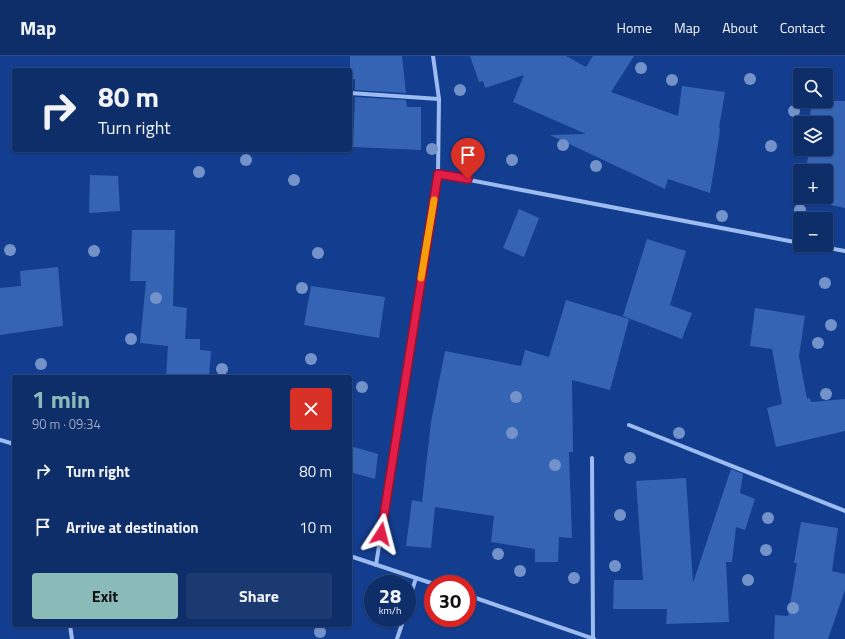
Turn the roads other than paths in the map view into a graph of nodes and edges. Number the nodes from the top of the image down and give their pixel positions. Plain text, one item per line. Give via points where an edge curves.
1 (433, 56) edge
2 (352, 94) edge
3 (439, 99) junction
4 (438, 174) junction
5 (793, 242) edge
6 (833, 249) edge
7 (845, 251) edge
8 (629, 425) dead end
9 (0, 440) edge
10 (12, 443) edge
11 (592, 458) dead end
12 (845, 511) edge
13 (352, 557) edge
14 (376, 565) junction
15 (407, 575) edge
16 (416, 578) edge
17 (424, 581) edge
18 (476, 598) edge
19 (70, 627) edge
20 (401, 627) edge
21 (72, 639) edge
22 (397, 639) edge
23 (594, 639) edge

1 - 3 street
2 - 3 street
3 - 4 street
4 - 5 street
4 - 14 street
6 - 7 street
8 - 12 street
9 - 10 street
11 - 23 street
13 - 14 street
14 - 15 street
16 - 17 street
18 - 23 street
19 - 21 street
20 - 22 street

